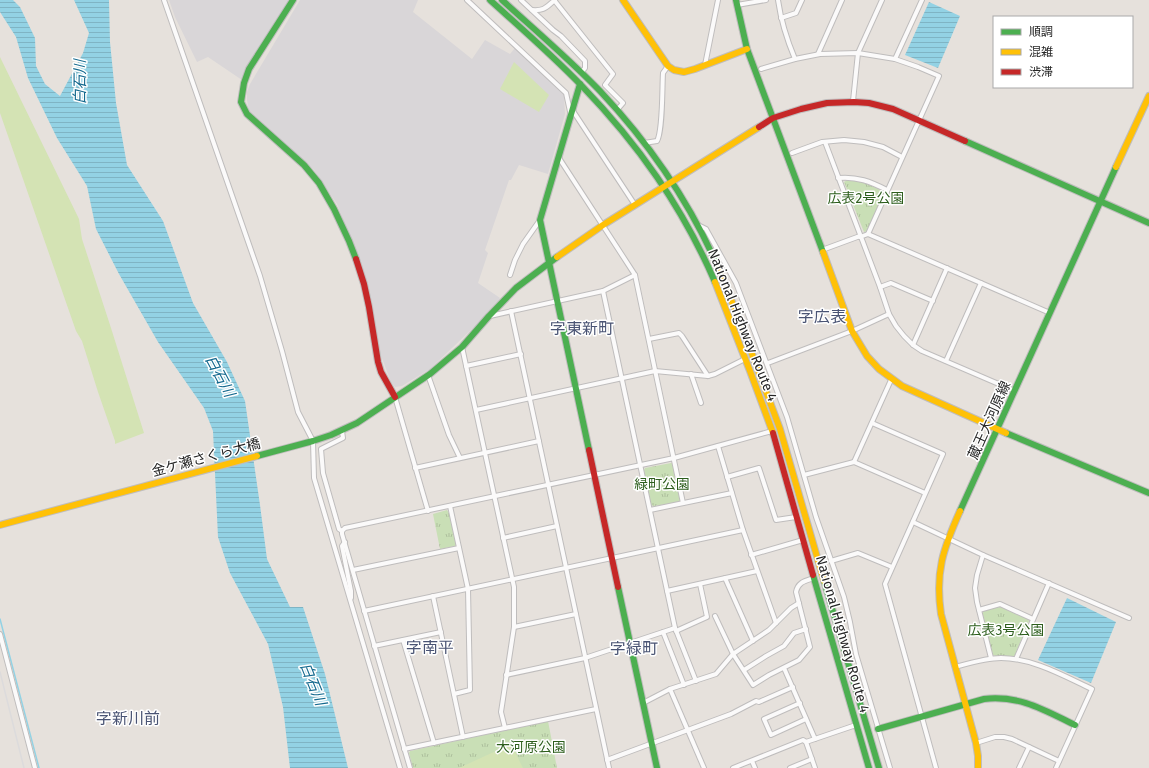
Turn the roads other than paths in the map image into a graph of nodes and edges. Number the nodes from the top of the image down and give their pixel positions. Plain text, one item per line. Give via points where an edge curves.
1 (164, 0) edge
2 (293, 0) edge
3 (467, 0) edge
4 (490, 0) edge
5 (502, 0) edge
6 (521, 0) edge
7 (555, 0) edge
8 (623, 0) edge
9 (718, 0) edge
10 (766, 0) edge
11 (778, 0) edge
12 (802, 0) edge
13 (842, 0) edge
14 (882, 0) edge
15 (922, 0) edge
16 (736, 2) edge
17 (532, 10) junction
18 (781, 18) junction
19 (747, 48) junction
20 (858, 53) junction
21 (818, 54) junction
22 (795, 59) junction
23 (895, 59) junction
24 (705, 65) junction
25 (668, 66) junction
26 (761, 69) dead end
27 (581, 73) junction
28 (580, 84) junction
29 (1149, 96) edge
30 (853, 101) junction
31 (617, 110) junction
32 (572, 114) junction
33 (773, 118) junction
34 (919, 120) junction
35 (825, 142) junction
36 (644, 143) junction
37 (792, 153) dead end
38 (902, 157) junction
39 (559, 158) junction
40 (838, 178) junction
41 (671, 182) junction
42 (664, 187) junction
43 (887, 190) junction
44 (1100, 201) junction
45 (635, 205) junction
46 (540, 220) junction
47 (1149, 223) edge
48 (696, 224) junction
49 (603, 226) junction
50 (868, 234) junction
51 (860, 236) junction
52 (822, 250) junction
53 (548, 263) junction
54 (947, 268) junction
55 (510, 275) dead end
56 (635, 275) junction
57 (981, 283) junction
58 (880, 287) junction
59 (602, 291) junction
60 (557, 301) junction
61 (933, 301) junction
62 (511, 311) junction
63 (1050, 313) junction
64 (889, 314) junction
65 (490, 316) junction
66 (852, 331) junction
67 (648, 339) junction
68 (913, 345) junction
69 (462, 347) junction
70 (521, 354) junction
71 (746, 359) junction
72 (946, 361) junction
73 (768, 363) junction
74 (466, 366) junction
75 (655, 371) junction
76 (691, 374) junction
77 (428, 375) junction
78 (708, 376) junction
79 (621, 378) junction
80 (891, 380) junction
81 (575, 388) junction
82 (1014, 391) junction
83 (395, 397) junction
84 (530, 398) junction
85 (701, 403) dead end
86 (476, 410) junction
87 (872, 423) junction
88 (998, 430) junction
89 (342, 431) junction
90 (772, 431) junction
91 (313, 441) junction
92 (539, 441) junction
93 (718, 446) junction
94 (485, 453) junction
95 (460, 458) junction
96 (674, 458) junction
97 (854, 462) junction
98 (640, 466) junction
99 (415, 468) junction
100 (594, 475) junction
101 (804, 475) junction
102 (727, 477) junction
103 (548, 485) junction
104 (732, 493) junction
105 (925, 493) junction
106 (1149, 493) edge
107 (494, 496) junction
108 (683, 503) junction
109 (450, 506) junction
110 (650, 510) junction
111 (428, 511) junction
112 (797, 516) junction
113 (913, 522) junction
114 (0, 525) edge
115 (557, 526) junction
116 (342, 530) junction
117 (743, 530) junction
118 (503, 538) junction
119 (948, 538) junction
120 (804, 540) junction
121 (345, 542) junction
122 (459, 548) junction
123 (658, 548) junction
124 (983, 554) junction
125 (751, 555) junction
126 (612, 558) junction
127 (831, 560) junction
128 (892, 567) junction
129 (566, 568) junction
130 (353, 570) junction
131 (757, 571) junction
132 (725, 578) junction
133 (815, 578) junction
134 (512, 580) junction
135 (1049, 583) junction
136 (700, 584) junction
137 (468, 589) junction
138 (667, 591) junction
139 (433, 596) junction
140 (351, 603) junction
141 (799, 603) junction
142 (979, 610) junction
143 (364, 611) junction
144 (576, 614) junction
145 (715, 616) dead end
146 (1129, 618) dead end
147 (1033, 619) junction
148 (776, 623) junction
149 (514, 627) junction
150 (675, 629) junction
151 (806, 629) junction
152 (441, 632) junction
153 (663, 632) junction
154 (0, 634) edge
155 (403, 640) junction
156 (753, 641) junction
157 (630, 643) junction
158 (374, 646) junction
159 (733, 654) junction
160 (585, 658) junction
161 (991, 658) junction
162 (1016, 659) junction
163 (955, 667) junction
164 (784, 668) junction
165 (744, 670) junction
166 (506, 675) junction
167 (696, 681) junction
168 (684, 685) junction
169 (793, 687) junction
170 (670, 689) junction
171 (454, 694) junction
172 (643, 703) junction
173 (800, 703) junction
174 (965, 705) junction
175 (596, 709) junction
176 (922, 717) junction
177 (806, 719) junction
178 (856, 725) junction
179 (1075, 725) junction
180 (504, 728) junction
181 (878, 729) junction
182 (688, 730) junction
183 (463, 737) junction
184 (815, 739) junction
185 (806, 742) junction
186 (434, 743) junction
187 (652, 743) junction
188 (976, 743) junction
189 (1029, 747) junction
190 (404, 749) junction
191 (812, 759) junction
192 (607, 760) junction
193 (752, 761) junction
194 (1059, 761) junction
195 (35, 768) edge
196 (400, 768) edge
197 (410, 768) edge
198 (609, 768) edge
199 (657, 768) edge
200 (704, 768) edge
201 (733, 768) edge
202 (755, 768) edge
203 (790, 768) edge
204 (815, 768) edge
205 (869, 768) edge
206 (879, 768) edge
207 (890, 768) edge
208 (936, 768) edge
209 (978, 768) edge
210 (1019, 768) edge
211 (1056, 768) edge

1 - 91 street via 260,276 298,412
2 - 83 main road via 249,68 241,102 246,114 304,165 319,183 334,209 358,264 369,307 378,362
3 - 32 street via 566,93
4 - 28 main road, National Highway Route 4
5 - 27 main road, National Highway Route 4
6 - 17 street
7 - 17 street via 540,11
7 - 31 street via 612,74 605,85 623,103
8 - 25 main road
9 - 24 street
10 - 16 street
11 - 18 street
12 - 18 street via 796,14
13 - 21 street
14 - 20 street
15 - 23 street
16 - 19 main road
17 - 27 street via 585,61 585,68
18 - 22 street
19 - 24 main road
19 - 33 main road
20 - 21 street
20 - 23 street
20 - 30 street
21 - 22 street
22 - 26 street
23 - 34 street via 939,76
24 - 25 main road via 684,72
25 - 36 street via 663,73 659,137 656,141
27 - 31 main road, National Highway Route 4
28 - 32 main road
28 - 42 main road, National Highway Route 4 via 618,125
29 - 44 main road, 蔵王大河原線
30 - 33 main road, 金ケ瀬さくら大橋 via 828,102 804,107
30 - 34 main road, 金ケ瀬さくら大橋 via 886,106
31 - 36 main road, National Highway Route 4
32 - 39 main road
32 - 45 street
33 - 41 main road, 金ケ瀬さくら大橋
33 - 52 main road
34 - 38 street
34 - 44 main road, 金ケ瀬さくら大橋
35 - 37 street
35 - 38 street via 864,142
35 - 40 street
36 - 41 main road, National Highway Route 4
38 - 43 street
39 - 46 main road
39 - 49 street
40 - 43 street via 859,178
40 - 51 street
41 - 42 main road, 金ケ瀬さくら大橋
41 - 48 main road, National Highway Route 4
42 - 45 main road, 金ケ瀬さくら大橋
42 - 71 main road, National Highway Route 4 via 692,232 705,259
43 - 50 street
44 - 47 main road, 金ケ瀬さくら大橋
44 - 63 main road, 蔵王大河原線
45 - 49 main road, 金ケ瀬さくら大橋
46 - 53 main road
46 - 55 street via 523,244
48 - 73 street via 706,229 736,283
48 - 206 main road, National Highway Route 4 via 732,300 780,429
49 - 53 main road, 金ケ瀬さくら大橋
49 - 56 street
50 - 51 street
50 - 54 street
51 - 52 street
51 - 58 street
52 - 66 main road
53 - 60 main road
53 - 65 main road, 金ケ瀬さくら大橋 via 516,288
54 - 57 street
54 - 61 street
56 - 59 street
56 - 67 street
57 - 63 street
57 - 72 street
58 - 61 street via 891,283
58 - 64 street
59 - 60 street
59 - 79 street
60 - 62 street
60 - 81 main road
61 - 68 street
62 - 65 street
62 - 70 street
63 - 82 main road, 蔵王大河原線
64 - 66 street
64 - 68 street
65 - 69 main road, 金ケ瀬さくら大橋
66 - 73 street
66 - 80 main road via 866,356
67 - 75 street
67 - 78 street via 679,333
68 - 72 street
69 - 74 street
69 - 77 main road, 金ケ瀬さくら大橋
70 - 74 street
70 - 84 street
71 - 78 street
71 - 90 main road, National Highway Route 4
72 - 82 street
73 - 101 street
74 - 86 street
75 - 76 street
75 - 79 street
75 - 96 street
76 - 78 street
76 - 85 street
77 - 83 main road, 金ケ瀬さくら大橋
77 - 95 street via 449,436
79 - 81 street
79 - 98 street
80 - 87 street
80 - 88 main road
81 - 84 street
81 - 100 main road
82 - 88 main road, 蔵王大河原線
83 - 89 main road, 金ケ瀬さくら大橋
83 - 99 street
84 - 86 street
84 - 92 street
86 - 94 street
87 - 97 street
87 - 105 street via 943,454
88 - 106 main road
88 - 119 main road, 蔵王大河原線
89 - 91 main road, 金ケ瀬さくら大橋
89 - 116 street via 343,438 321,449 323,474 339,529
90 - 93 street
90 - 112 main road, National Highway Route 4
91 - 114 main road, 金ケ瀬さくら大橋
91 - 140 street via 314,478
92 - 94 street
92 - 103 street
93 - 96 street
93 - 102 street
94 - 95 street
94 - 107 street
95 - 99 street
96 - 98 street
96 - 108 street
97 - 101 street
97 - 105 street
98 - 100 street
98 - 110 street
99 - 111 street
100 - 103 street
100 - 126 main road
101 - 127 street
102 - 104 street
102 - 112 street via 759,468 776,520
103 - 107 street
103 - 115 street
104 - 108 street
104 - 117 street
105 - 113 street
107 - 109 street
107 - 118 street
108 - 110 street
109 - 111 street
109 - 122 street
110 - 123 street
111 - 116 street
112 - 120 main road, National Highway Route 4
113 - 119 street
113 - 128 street
115 - 118 street
115 - 129 street
116 - 121 street
117 - 123 street
117 - 125 street
118 - 134 street
119 - 124 street
119 - 163 main road, 蔵王大河原線 via 939,571 938,598
120 - 125 street
120 - 133 main road, National Highway Route 4
121 - 130 street
121 - 140 street via 342,546
122 - 130 street
122 - 137 street
123 - 126 street
123 - 138 street
124 - 135 street
124 - 142 street via 975,588
125 - 131 street
126 - 129 street
126 - 157 main road
127 - 128 street via 858,553
127 - 181 street via 844,597 856,654
128 - 176 street via 885,584
129 - 134 street
129 - 144 street
130 - 143 street
131 - 132 street
131 - 148 street
132 - 136 street
132 - 156 street
133 - 141 street via 801,582 797,587
133 - 178 main road, National Highway Route 4
134 - 137 street
134 - 149 street
135 - 146 street
135 - 147 street
136 - 138 street
136 - 150 street via 707,617
137 - 139 street
137 - 171 street via 470,690
138 - 150 street
139 - 143 street
139 - 152 street
140 - 196 street
141 - 148 street
141 - 151 street
142 - 147 street via 1000,604
142 - 161 street
143 - 158 street
144 - 149 street
144 - 160 street
145 - 159 street
147 - 162 street
148 - 156 street
149 - 166 street
150 - 153 street
150 - 167 street
151 - 164 street via 810,647 799,660
151 - 165 street via 794,633 784,646
152 - 155 street
152 - 171 street
153 - 157 street
153 - 168 street
154 - 195 street
155 - 158 street
155 - 186 street
156 - 159 street
157 - 160 street
157 - 172 main road
158 - 190 street
159 - 165 street
159 - 167 street via 716,674
160 - 166 street
160 - 175 street
161 - 162 street
161 - 163 street
162 - 179 street via 1041,666 1092,689
163 - 174 main road, 蔵王大河原線
164 - 165 street via 753,685
164 - 169 street
166 - 180 street via 501,712
167 - 168 street
168 - 170 street
169 - 173 street
169 - 182 street
170 - 172 street
170 - 182 street
171 - 183 street
172 - 187 main road
173 - 177 street
173 - 177 street via 764,719 771,735
174 - 176 main road
174 - 179 main road via 984,699 1006,698 1027,703
174 - 188 main road, 蔵王大河原線
175 - 180 street
175 - 192 street
176 - 181 main road
176 - 208 street
177 - 184 street
178 - 184 street
178 - 205 main road, National Highway Route 4
179 - 194 street
180 - 183 street
181 - 207 street
182 - 187 street
182 - 200 street
183 - 186 street
184 - 185 street
185 - 191 street
185 - 193 street via 803,740
186 - 190 street
187 - 192 street
187 - 199 main road
188 - 189 street via 1004,737
188 - 209 main road, 蔵王大河原線
189 - 194 street
189 - 210 street
190 - 197 street
191 - 203 street
191 - 204 street
192 - 198 street
193 - 201 street
193 - 202 street
194 - 211 street

